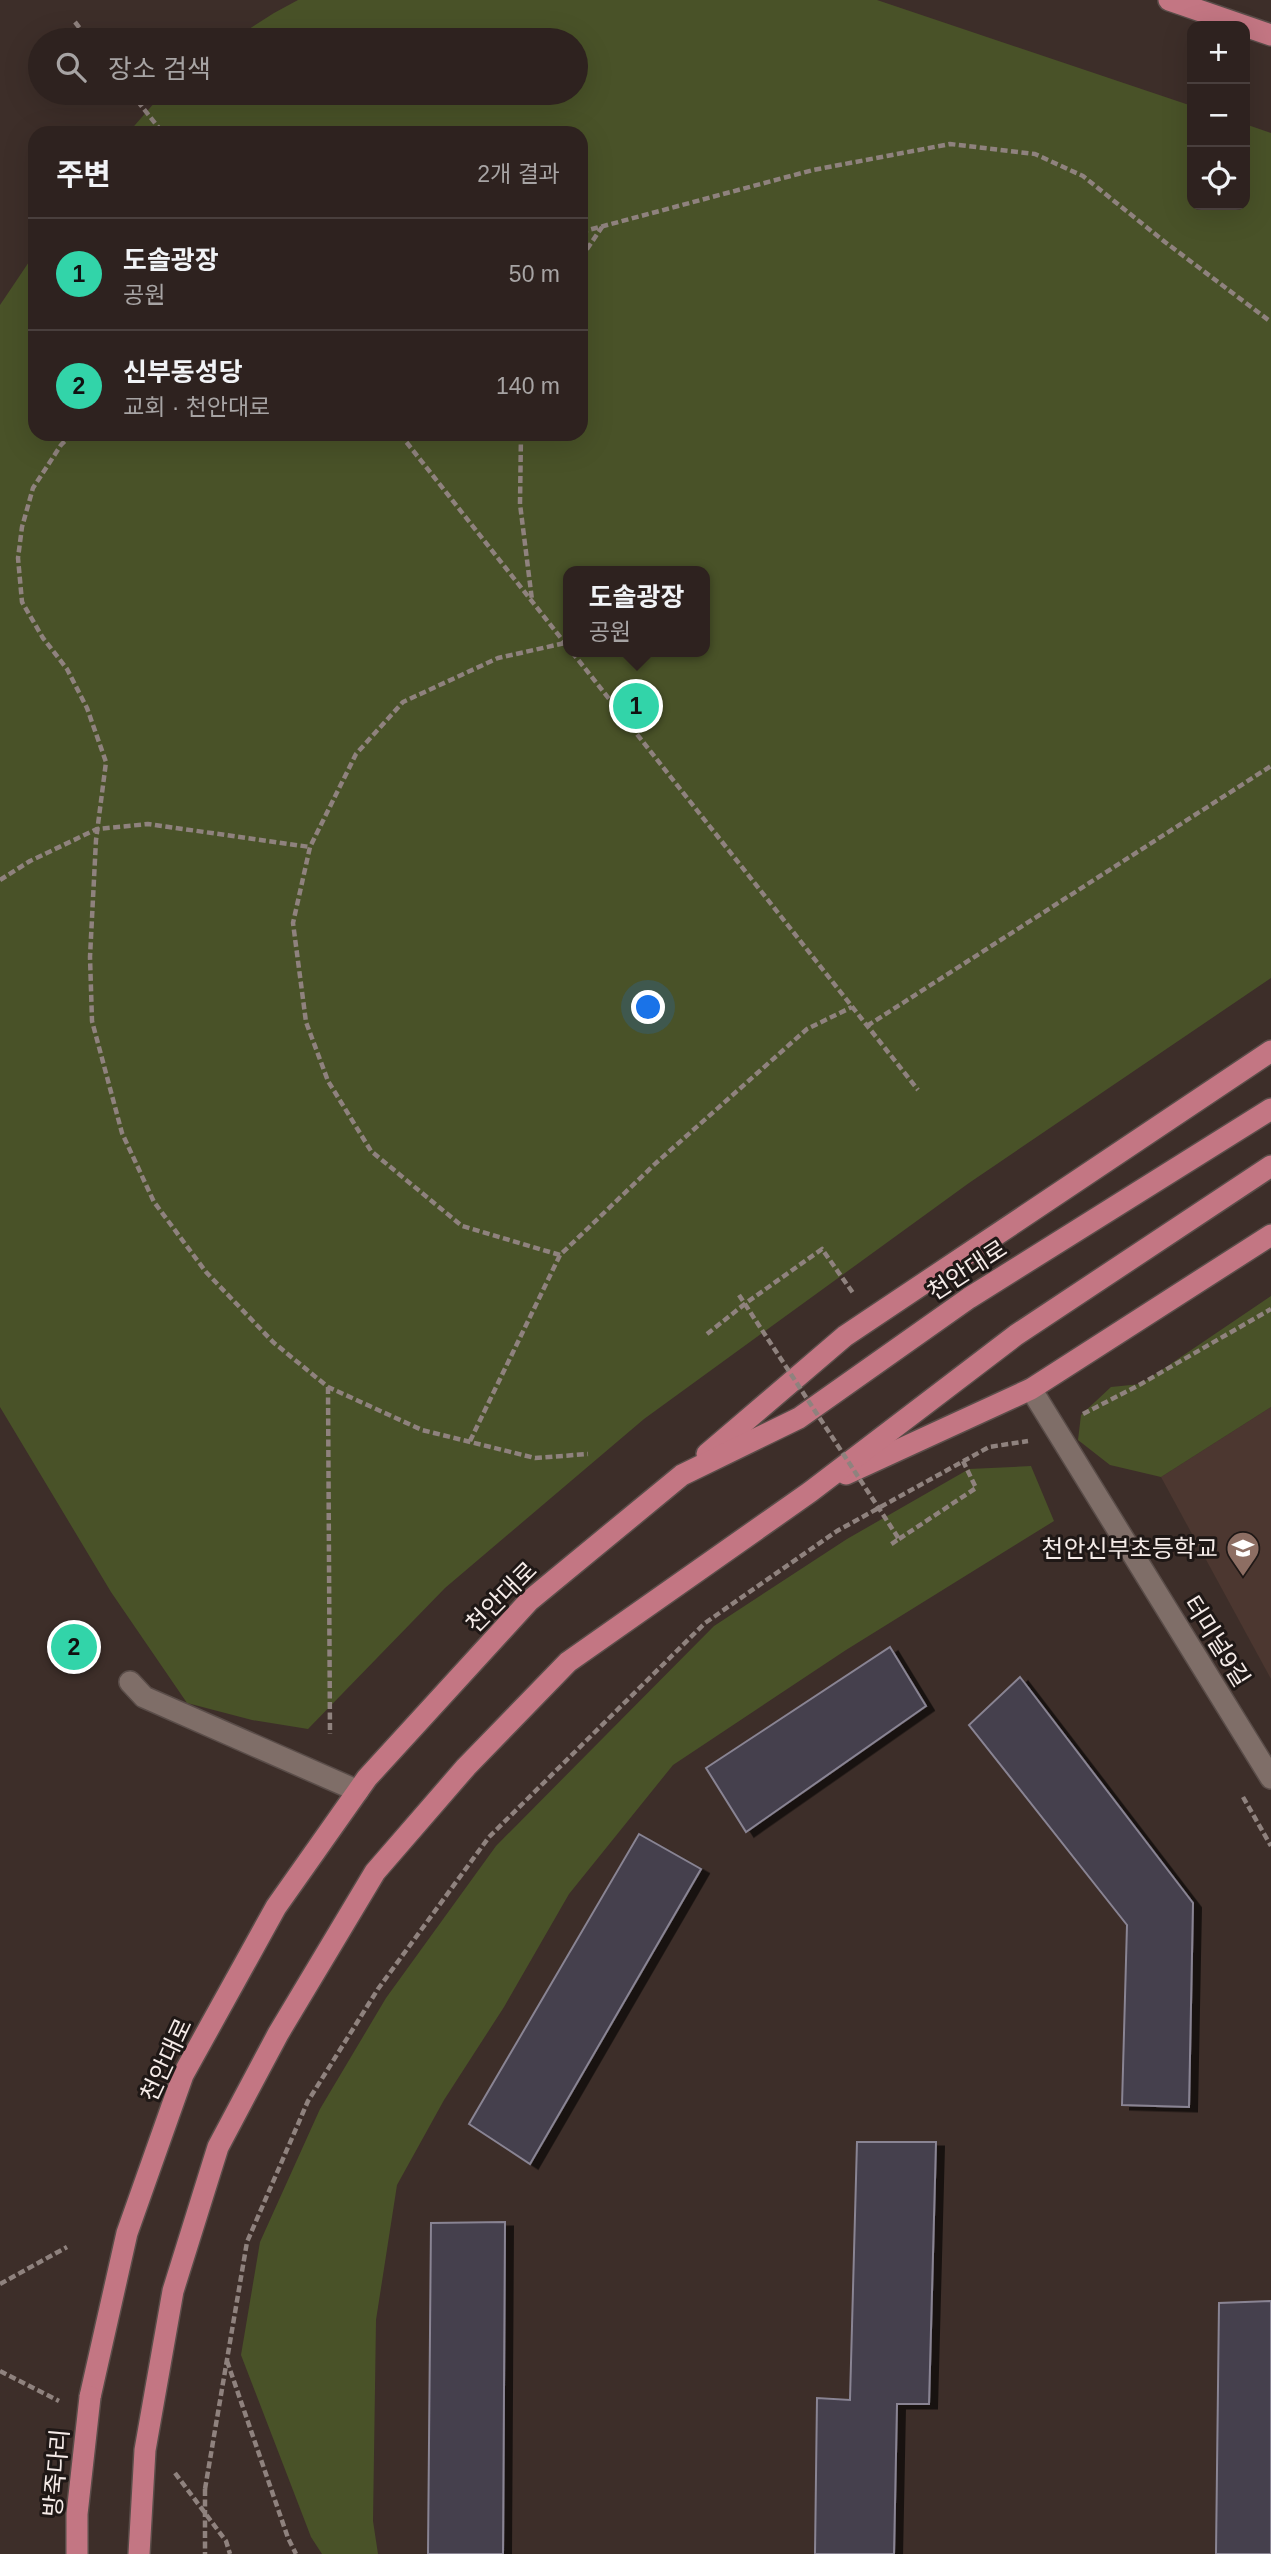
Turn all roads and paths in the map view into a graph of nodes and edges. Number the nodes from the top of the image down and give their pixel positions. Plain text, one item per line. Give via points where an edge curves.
1 (1169, 0) edge
2 (75, 22) dead end
3 (80, 28) edge
4 (1271, 35) edge
5 (141, 105) edge
6 (157, 126) edge
7 (602, 226) junction
8 (588, 230) edge
9 (588, 247) edge
10 (1271, 322) edge
11 (65, 441) edge
12 (406, 441) edge
13 (522, 441) edge
14 (532, 601) junction
15 (563, 641) edge
16 (563, 646) edge
17 (576, 657) edge
18 (1271, 766) edge
19 (97, 829) junction
20 (310, 847) junction
21 (0, 880) edge
22 (852, 1007) junction
23 (867, 1026) junction
24 (1271, 1051) edge
25 (918, 1090) dead end
26 (1271, 1109) edge
27 (1271, 1166) edge
28 (1271, 1235) edge
29 (560, 1255) junction
30 (853, 1293) dead end
31 (739, 1295) dead end
32 (746, 1303) junction
33 (1271, 1309) edge
34 (708, 1334) dead end
35 (328, 1387) junction
36 (1031, 1389) junction
37 (1055, 1429) junction
38 (470, 1441) junction
39 (588, 1454) dead end
40 (963, 1461) junction
41 (682, 1475) junction
42 (810, 1492) junction
43 (899, 1539) junction
44 (890, 1545) dead end
45 (130, 1682) dead end
46 (330, 1734) dead end
47 (1271, 1778) edge
48 (358, 1791) junction
49 (67, 2247) dead end
50 (0, 2284) edge
51 (226, 2359) junction
52 (90, 2397) joint
53 (78, 2554) edge
54 (139, 2554) edge
55 (205, 2554) edge
56 (296, 2554) edge

1 - 4 main road
2 - 3 path
5 - 6 path
7 - 8 path
7 - 9 path
7 - 10 path via 813,170 950,144 1035,154 1083,176
11 - 19 path via 33,488 18,558 22,602 87,708 106,762
12 - 14 path
13 - 14 path via 520,504
14 - 15 path
16 - 20 path via 498,659 403,702 356,754
17 - 22 path
18 - 23 path
19 - 20 path via 148,824
19 - 21 path
19 - 35 path via 90,957 92,1021 122,1133 154,1202 206,1272 273,1342
20 - 29 path via 293,923 306,1022 328,1081 371,1151 462,1226
22 - 23 path
22 - 29 path via 807,1029
23 - 25 path
24 - 41 main road via 845,1336
26 - 41 main road, 천안대로 via 969,1298 799,1418
27 - 42 main road via 1016,1335
28 - 36 main road
29 - 38 path
30 - 32 path via 822,1249
31 - 32 path, bridge
32 - 34 path
32 - 43 path, bridge
33 - 37 path
35 - 38 path via 422,1430
35 - 46 path
36 - 37 street, 터미널9길
36 - 42 main road
37 - 40 path via 1033,1441 989,1447
37 - 47 street, 터미널9길
38 - 39 path via 535,1458
40 - 43 path via 976,1488
40 - 51 path via 837,1531 705,1623 489,1837 378,1989 308,2101 247,2242
41 - 48 main road, 천안대로 via 529,1601
42 - 54 main road via 568,1662 466,1767 375,1872 278,2034 218,2147 173,2291 145,2450
43 - 44 path, bridge
45 - 48 street via 144,1697
48 - 52 main road, 천안대로 via 276,1907 183,2075 127,2233
49 - 50 path
51 - 55 path, bridge via 205,2489
51 - 56 path
52 - 53 main road, 방죽다리, bridge

